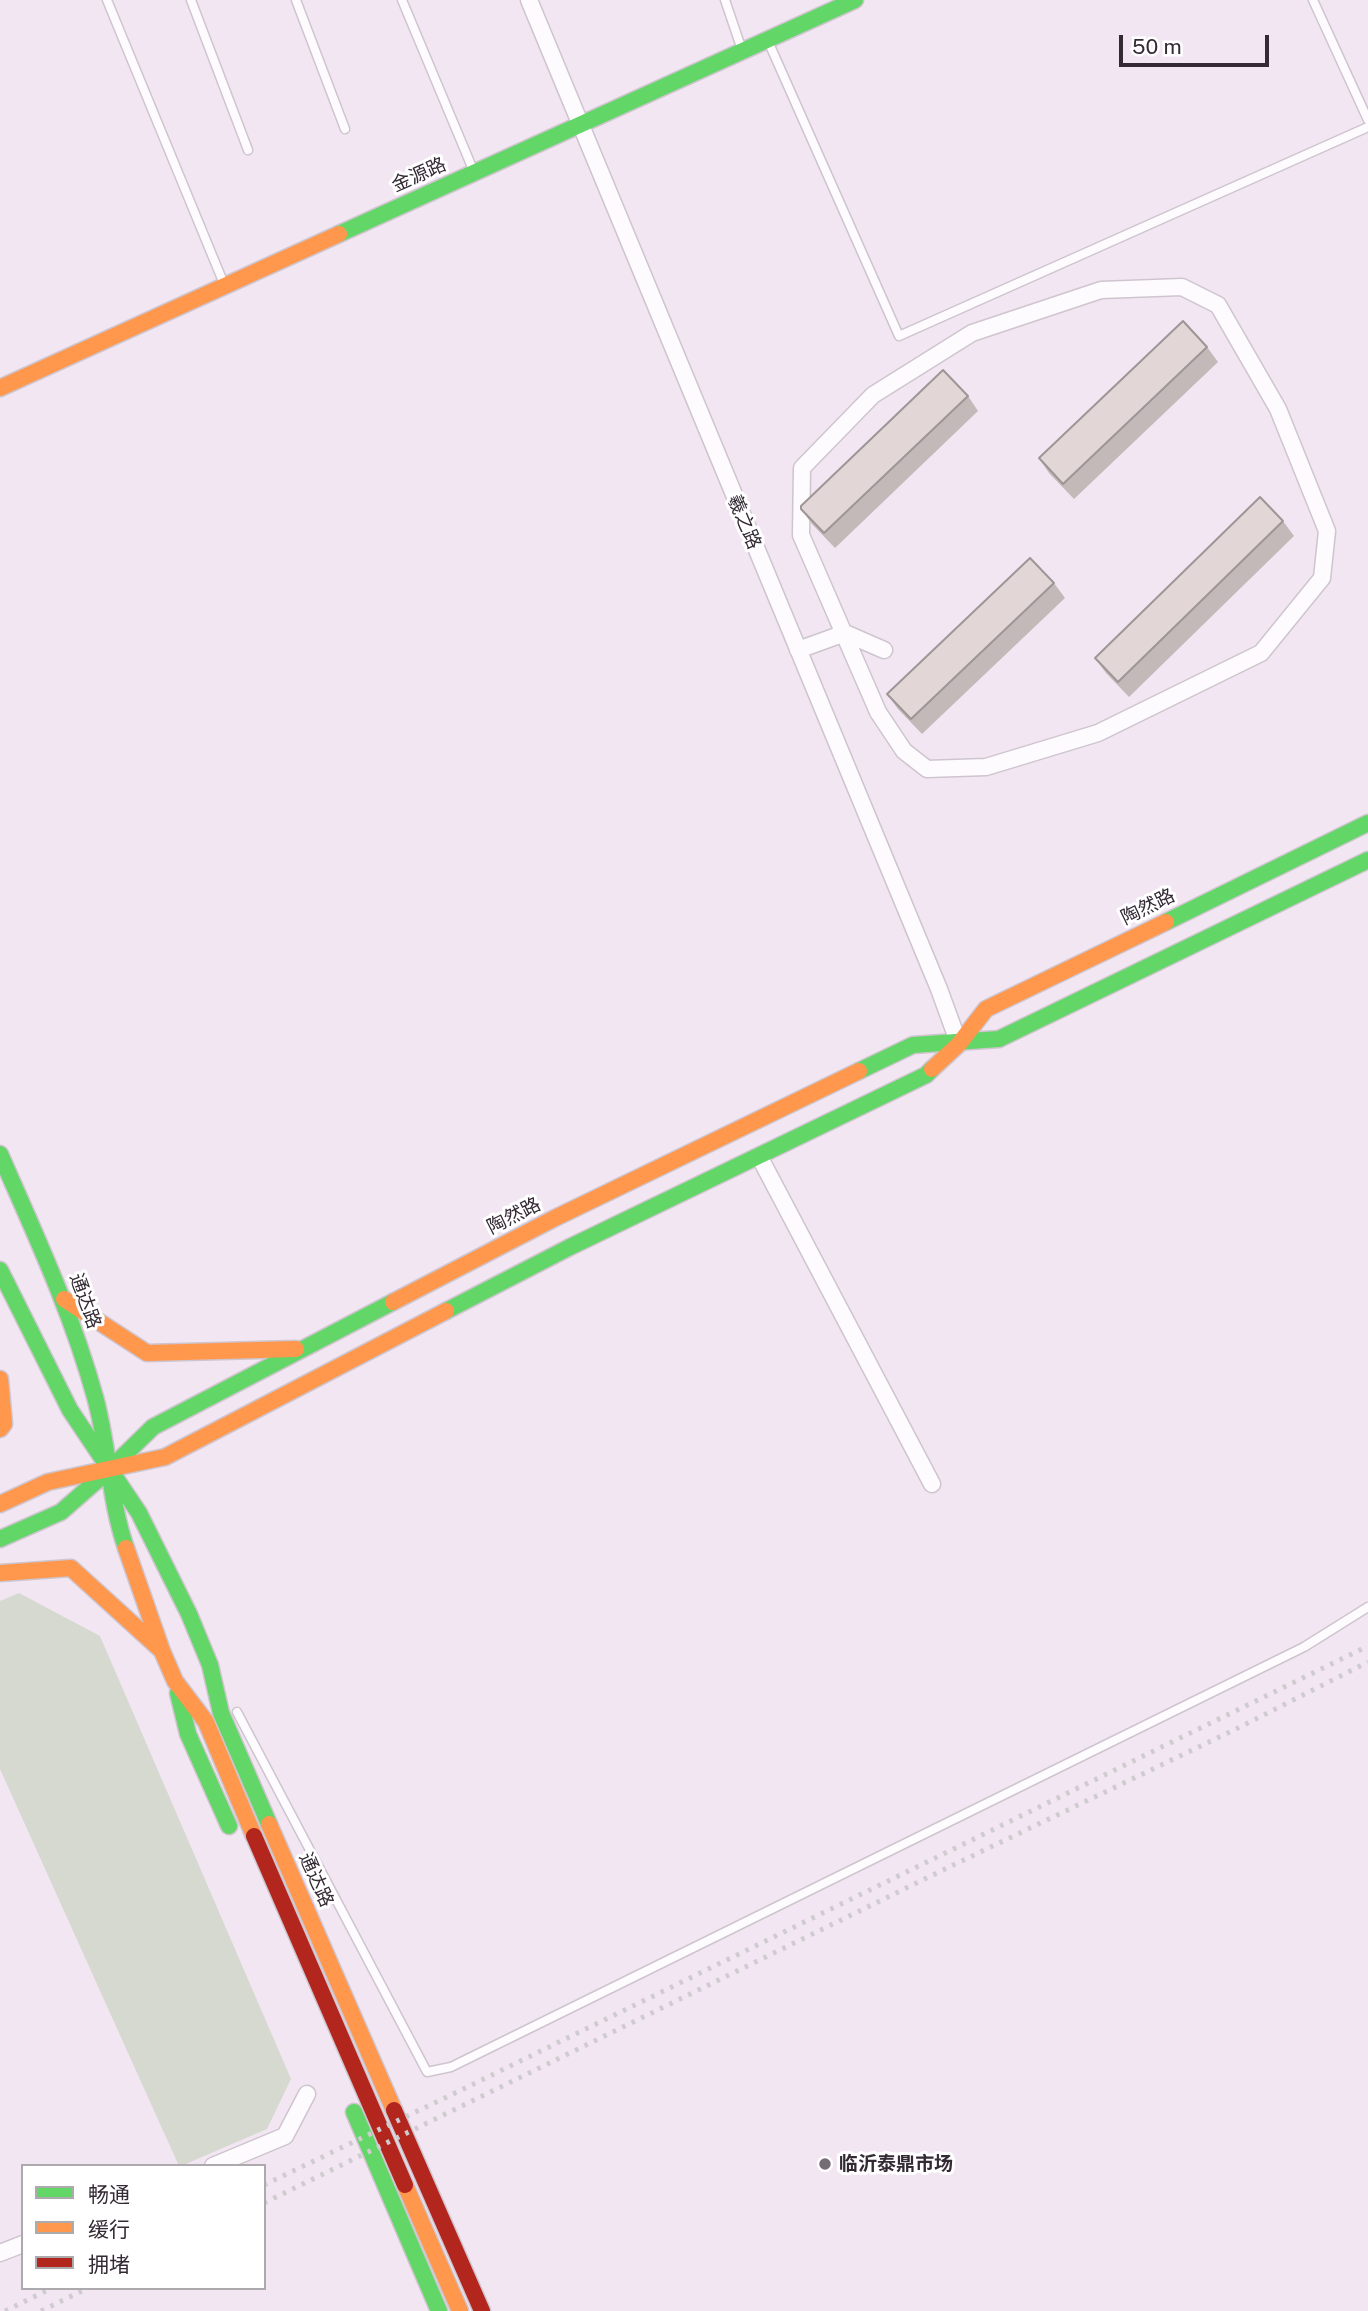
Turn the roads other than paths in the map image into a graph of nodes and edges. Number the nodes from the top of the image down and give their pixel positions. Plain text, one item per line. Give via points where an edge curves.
1 (107, 0) edge
2 (191, 0) edge
3 (296, 0) edge
4 (402, 0) edge
5 (528, 0) edge
6 (725, 0) edge
7 (855, 0) edge
8 (1313, 0) edge
9 (768, 40) junction
10 (742, 51) junction
11 (1368, 120) edge
12 (579, 126) junction
13 (1368, 127) edge
14 (345, 129) dead end
15 (248, 150) dead end
16 (474, 173) junction
17 (225, 286) junction
18 (0, 388) edge
19 (845, 633) junction
20 (798, 650) junction
21 (884, 650) dead end
22 (1368, 823) edge
23 (1368, 860) edge
24 (959, 1044) junction
25 (0, 1154) edge
26 (759, 1156) junction
27 (0, 1270) edge
28 (64, 1298) junction
29 (304, 1348) junction
30 (0, 1379) edge
31 (0, 1429) edge
32 (110, 1469) junction
33 (932, 1483) dead end
34 (0, 1504) edge
35 (0, 1539) edge
36 (0, 1573) edge
37 (1368, 1608) edge
38 (162, 1651) junction
39 (210, 1665) junction
40 (175, 1681) junction
41 (237, 1712) junction
42 (237, 1845) dead end
43 (346, 2093) dead end
44 (307, 2094) dead end
45 (218, 2164) edge
46 (21, 2245) edge
47 (0, 2253) edge
48 (439, 2311) edge
49 (460, 2311) edge
50 (482, 2311) edge
51 (496, 2311) edge

1 - 17 lane
2 - 15 lane
3 - 14 lane
4 - 16 lane
5 - 12 street, 羲之路
6 - 10 lane
7 - 9 main road, 金源路
8 - 11 lane
9 - 10 main road, 金源路
9 - 13 lane via 899,336
10 - 12 main road, 金源路
12 - 16 main road, 金源路
12 - 20 street, 羲之路
16 - 17 main road, 金源路
17 - 18 main road, 金源路
19 - 19 street via 878,712 904,751 927,769 986,767 1098,733 1261,653 1322,578 1327,531 1278,409 1218,305 1182,287 1101,290 972,333 873,395 802,468 801,535
19 - 20 street
19 - 21 street
20 - 24 street, 羲之路
22 - 24 main road, 陶然路 via 986,1009
23 - 24 main road, 陶然路 via 999,1040
24 - 26 main road, 陶然路 via 926,1075
24 - 29 main road, 陶然路 via 913,1045 555,1218
25 - 28 main road, 通达路
26 - 32 main road, 陶然路 via 570,1247 165,1457
26 - 33 street
27 - 32 main road, 通达路 via 70,1410
28 - 29 main road via 147,1353
28 - 32 main road, 通达路 via 96,1399
29 - 32 main road, 陶然路 via 153,1427
30 - 31 main road via 4,1424
32 - 34 main road, 陶然路 via 48,1482
32 - 35 main road, 陶然路 via 61,1512
32 - 38 main road, 通达路 via 117,1523
32 - 39 main road, 通达路 via 139,1513
36 - 38 main road via 71,1568
37 - 41 lane via 1254,1672 451,2067 427,2072
38 - 40 main road, 通达路
39 - 41 main road
39 - 50 main road, 通达路 via 221,1713
40 - 42 main road via 188,1734
40 - 49 main road, 通达路 via 206,1722
41 - 51 main road
43 - 48 main road
44 - 45 street via 285,2136
46 - 47 street

